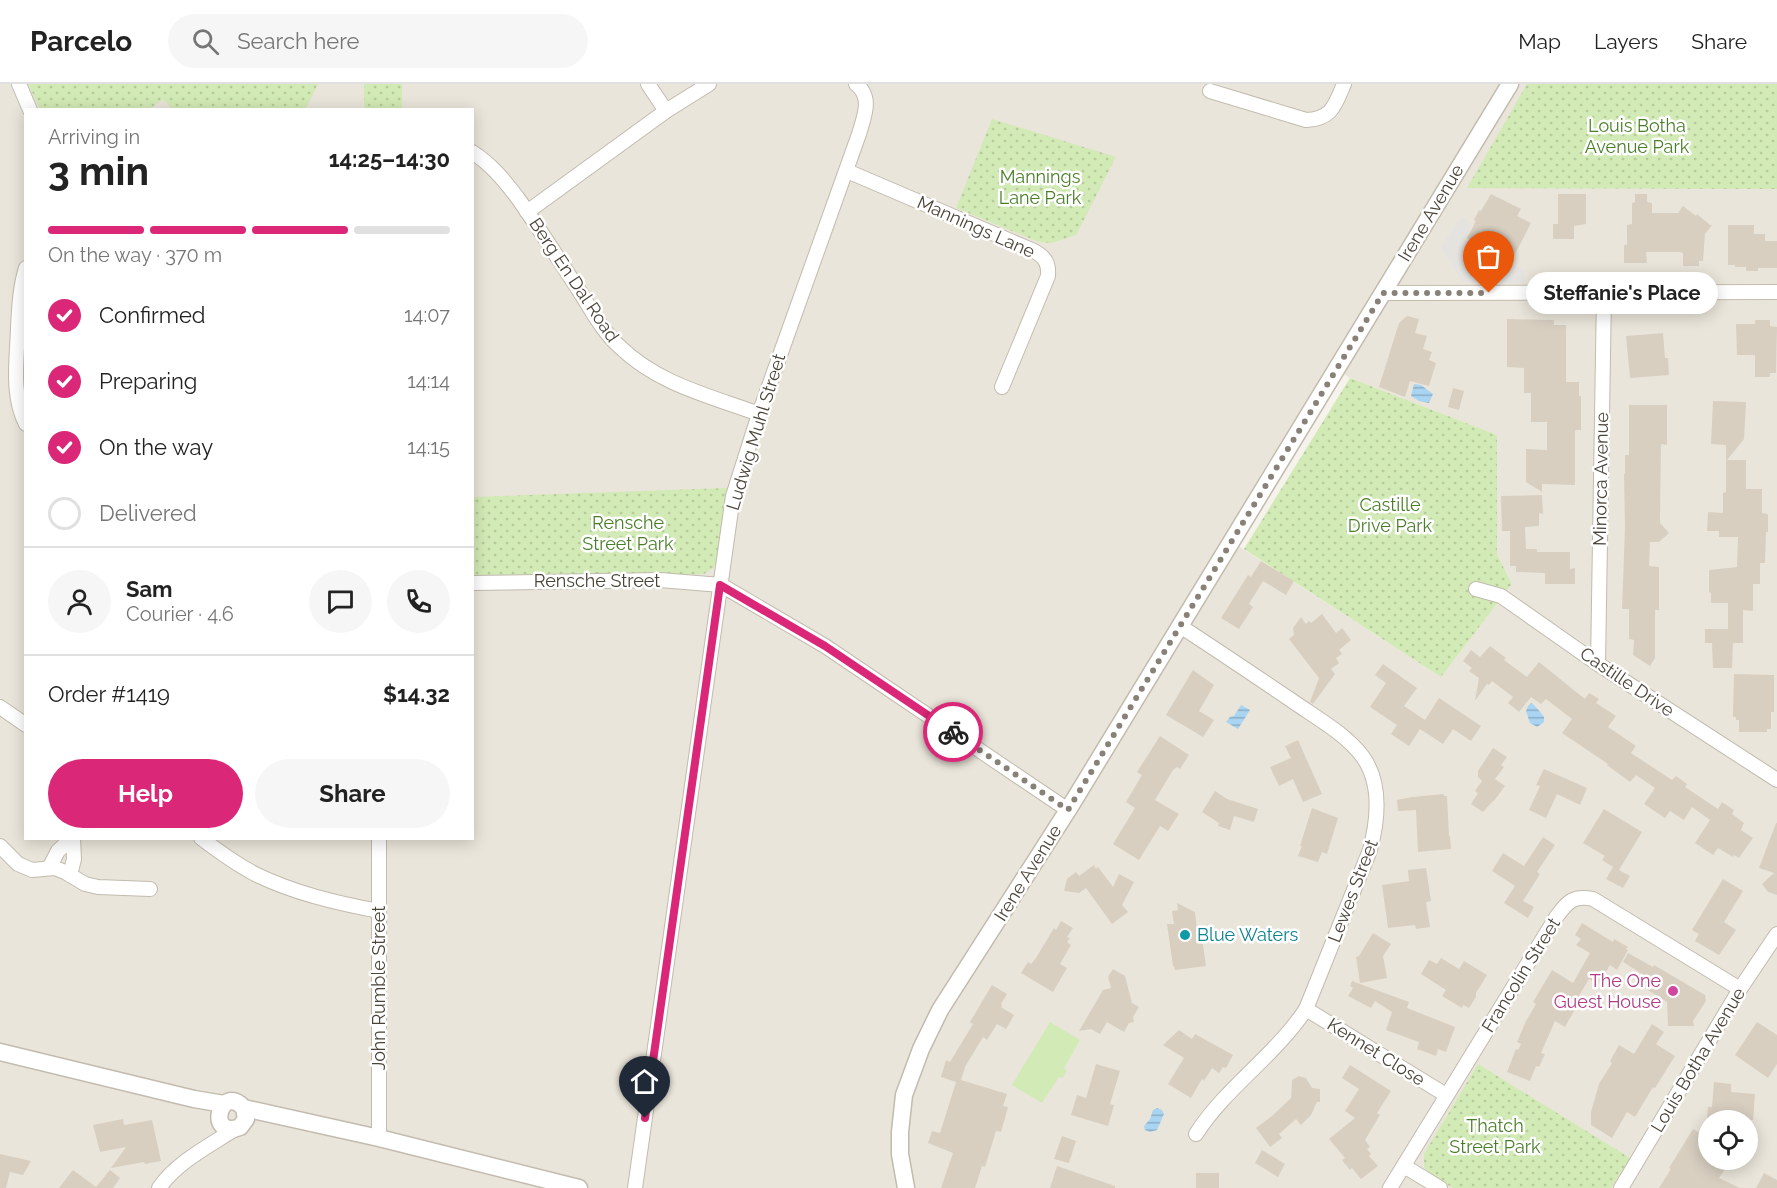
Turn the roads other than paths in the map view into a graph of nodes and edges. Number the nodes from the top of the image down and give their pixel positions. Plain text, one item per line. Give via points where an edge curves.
1 (19, 84) edge
2 (648, 84) edge
3 (709, 84) edge
4 (856, 84) edge
5 (1344, 84) edge
6 (1510, 84) edge
7 (1210, 91) dead end
8 (29, 108) edge
9 (666, 111) junction
10 (474, 153) edge
11 (847, 171) junction
12 (527, 212) junction
13 (24, 278) edge
14 (1777, 292) edge
15 (1383, 293) junction
16 (1604, 293) junction
17 (1002, 387) dead end
18 (759, 414) junction
19 (24, 418) edge
20 (474, 584) edge
21 (720, 585) junction
22 (1476, 589) dead end
23 (1180, 626) junction
24 (1598, 664) junction
25 (0, 707) edge
26 (24, 724) edge
27 (1777, 780) edge
28 (1068, 810) junction
29 (71, 840) edge
30 (73, 840) edge
31 (204, 840) edge
32 (379, 840) edge
33 (0, 846) edge
34 (49, 868) junction
35 (70, 875) junction
36 (150, 889) dead end
37 (379, 911) junction
38 (1777, 934) edge
39 (1740, 989) junction
40 (1306, 1009) junction
41 (0, 1052) edge
42 (1446, 1095) junction
43 (231, 1118) junction
44 (1196, 1134) dead end
45 (379, 1138) junction
46 (1404, 1166) junction
47 (159, 1188) edge
48 (579, 1188) edge
49 (635, 1188) edge
50 (906, 1188) edge
51 (1390, 1188) edge
52 (1440, 1188) edge
53 (1621, 1188) edge

1 - 8 street
2 - 9 street
3 - 9 street
4 - 11 street, Ludwig Muhl Street via 866,95 866,108
5 - 7 street via 1332,110 1321,118 1306,120
6 - 15 street, Irene Avenue
9 - 12 street
10 - 12 street, Berg En Dal Road via 500,175
11 - 17 street, Mannings Lane via 1045,259 1048,276
11 - 18 street, Ludwig Muhl Street
12 - 18 street, Berg En Dal Road via 619,347 658,376
13 - 19 street via 16,374
14 - 16 street
15 - 16 street
15 - 23 street, Irene Avenue
16 - 24 street, Minorca Avenue
18 - 21 street, Ludwig Muhl Street via 733,496
20 - 21 street, Rensche Street via 660,580
21 - 28 street via 825,646
21 - 49 street, Ludwig Muhl Street
22 - 24 street, Castille Drive via 1501,596
23 - 28 street, Irene Avenue
23 - 40 street, Lewes Street via 1327,725 1351,744 1370,771 1377,801 1376,828
24 - 27 street, Castille Drive
25 - 26 street
28 - 50 street, Irene Avenue via 940,1010 921,1049 904,1095 900,1132
29 - 34 street via 58,851
30 - 35 street
31 - 37 street via 233,861 276,883 322,900
32 - 37 street, John Rumble Street
33 - 34 street via 24,868
34 - 35 street
35 - 36 street via 98,887
37 - 45 street, John Rumble Street
38 - 39 street, Louis Botha Avenue
39 - 42 street, Francolin Street via 1593,899 1578,897 1557,916
39 - 53 street, Louis Botha Avenue
40 - 42 street, Kennet Close
40 - 44 street, Lewes Street
41 - 43 street via 194,1100
42 - 46 street, Francolin Street
43 - 45 street via 293,1119
43 - 47 street via 206,1148
45 - 48 street
46 - 51 street, Francolin Street
46 - 52 street

